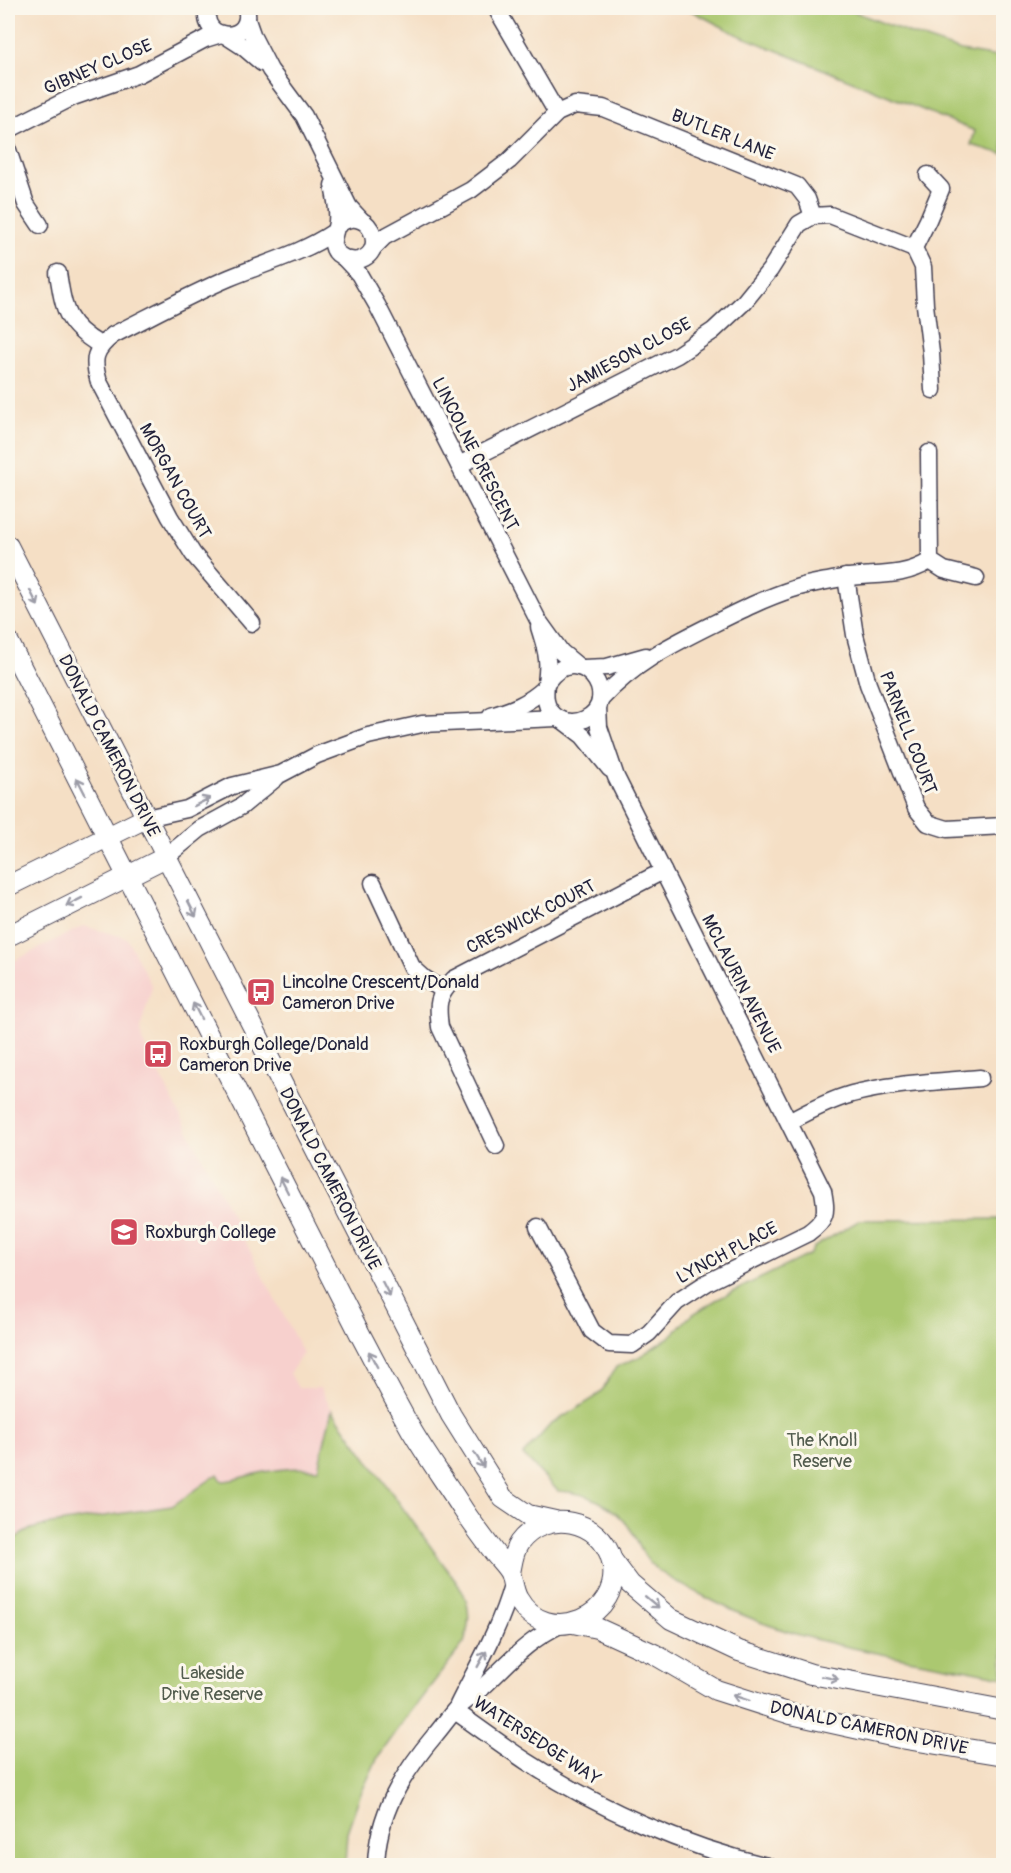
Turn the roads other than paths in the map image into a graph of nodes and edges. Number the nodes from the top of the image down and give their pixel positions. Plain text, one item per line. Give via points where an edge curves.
1 (496, 8) edge
2 (206, 11) edge
3 (248, 12) edge
4 (223, 35) junction
5 (172, 55) junction
6 (270, 70) junction
7 (557, 113) junction
8 (8, 130) edge
9 (8, 150) edge
10 (331, 173) junction
11 (928, 175) dead end
12 (813, 216) junction
13 (421, 217) junction
14 (363, 222) junction
15 (40, 225) dead end
16 (335, 230) junction
17 (914, 248) junction
18 (372, 250) junction
19 (287, 257) junction
20 (343, 257) junction
21 (58, 273) dead end
22 (377, 305) junction
23 (100, 345) junction
24 (933, 390) dead end
25 (929, 453) dead end
26 (459, 465) junction
27 (8, 546) edge
28 (930, 561) junction
29 (846, 577) junction
30 (976, 578) dead end
31 (538, 620) junction
32 (252, 623) dead end
33 (8, 641) edge
34 (655, 653) junction
35 (581, 668) junction
36 (546, 685) junction
37 (599, 703) junction
38 (560, 719) junction
39 (473, 721) junction
40 (281, 774) junction
41 (616, 777) junction
42 (146, 818) junction
43 (1004, 826) edge
44 (107, 838) junction
45 (166, 857) junction
46 (663, 871) junction
47 (127, 877) junction
48 (373, 883) dead end
49 (8, 886) edge
50 (8, 936) edge
51 (443, 990) junction
52 (980, 1078) dead end
53 (789, 1122) junction
54 (496, 1146) dead end
55 (826, 1210) joint
56 (538, 1227) dead end
57 (556, 1521) junction
58 (612, 1560) junction
59 (511, 1579) junction
60 (567, 1624) junction
61 (1004, 1710) edge
62 (455, 1711) junction
63 (1004, 1755) edge
64 (376, 1866) edge
65 (767, 1866) edge

1 - 7 street
2 - 4 street via 211,27
2 - 5 street, GIBNEY CLOSE
3 - 4 street, GIBNEY CLOSE via 245,25 236,33
3 - 6 street via 253,37
4 - 5 street, GIBNEY CLOSE
4 - 6 street
5 - 8 street, GIBNEY CLOSE via 139,74 73,97
6 - 10 street via 304,116
7 - 12 street, BUTLER LANE via 576,105 603,108 796,186 807,199
7 - 13 street via 509,161 471,190
9 - 15 street via 26,204
10 - 14 street via 349,207
10 - 16 street via 337,211
11 - 17 street via 940,189
12 - 17 street via 830,215
12 - 26 street, JAMIESON CLOSE via 799,224 770,270 713,331 677,355
13 - 14 street via 380,224
13 - 18 street via 384,237
14 - 16 street via 348,220
14 - 18 street via 374,234
16 - 19 street via 319,243
16 - 20 street via 333,245
17 - 24 street via 923,267
18 - 20 street via 359,260
18 - 22 street, LINCOLNE CRESCENT via 370,270
19 - 20 street via 321,253
19 - 23 street via 229,278
20 - 22 street, LINCOLNE CRESCENT via 359,274
21 - 23 street via 70,321
22 - 26 street, LINCOLNE CRESCENT
23 - 32 street, MORGAN COURT via 93,364 99,382 170,518 194,554
25 - 28 street
26 - 31 street, LINCOLNE CRESCENT
27 -> 42 street, DONALD CAMERON DRIVE
28 - 29 street via 899,574
28 - 30 street via 944,570
29 - 34 street via 793,588
29 - 43 street, PARNELL COURT via 868,684 916,808 928,823 947,829
31 - 35 street, LINCOLNE CRESCENT via 561,652
31 - 36 street, LINCOLNE CRESCENT via 547,660
44 -> 33 street
34 - 35 street via 607,667
34 - 37 street via 615,684
35 - 36 street via 560,669
35 - 37 street via 597,681
36 - 38 street via 546,705
36 - 39 street via 530,701 513,710
37 - 38 street via 593,714 578,722
37 - 41 street, MCLAURIN AVENUE via 599,727
38 - 39 street
38 - 41 street, MCLAURIN AVENUE via 583,736
39 - 40 street via 422,724 368,736 317,755
42 -> 40 street via 187,809 232,786
40 - 45 street via 242,806 200,829
41 - 46 street, MCLAURIN AVENUE
42 - 44 street
42 - 45 street, DONALD CAMERON DRIVE
44 - 47 street
44 - 49 street
45 - 47 street
45 -> 57 street, DONALD CAMERON DRIVE via 451,1415 504,1498 528,1515
46 - 51 street, CRESWICK COURT via 454,979
46 - 53 street, MCLAURIN AVENUE
47 -> 50 street
59 -> 47 street via 401,1411
48 - 51 street via 412,967
51 - 54 street via 437,1006 440,1027
52 - 53 street via 852,1094
53 - 55 street, MCLAURIN AVENUE via 824,1191
55 - 56 street, LYNCH PLACE via 820,1224 808,1233 708,1282 677,1302 650,1333 632,1345 609,1344 592,1331
57 - 58 street via 574,1522 591,1530 604,1543
57 - 59 street via 542,1525 518,1544 512,1558
58 - 60 street via 609,1593 600,1607 588,1617
58 -> 61 street via 630,1584 671,1619 739,1651 811,1674
59 - 60 street via 518,1600 530,1613 545,1621
62 -> 59 street via 494,1637
60 - 62 street via 540,1634
63 -> 60 street, DONALD CAMERON DRIVE via 791,1714 716,1690 654,1654 597,1628
62 - 64 street via 413,1761 395,1791 383,1820
62 - 65 street, WATERSEDGE WAY via 527,1762 596,1802 670,1835

